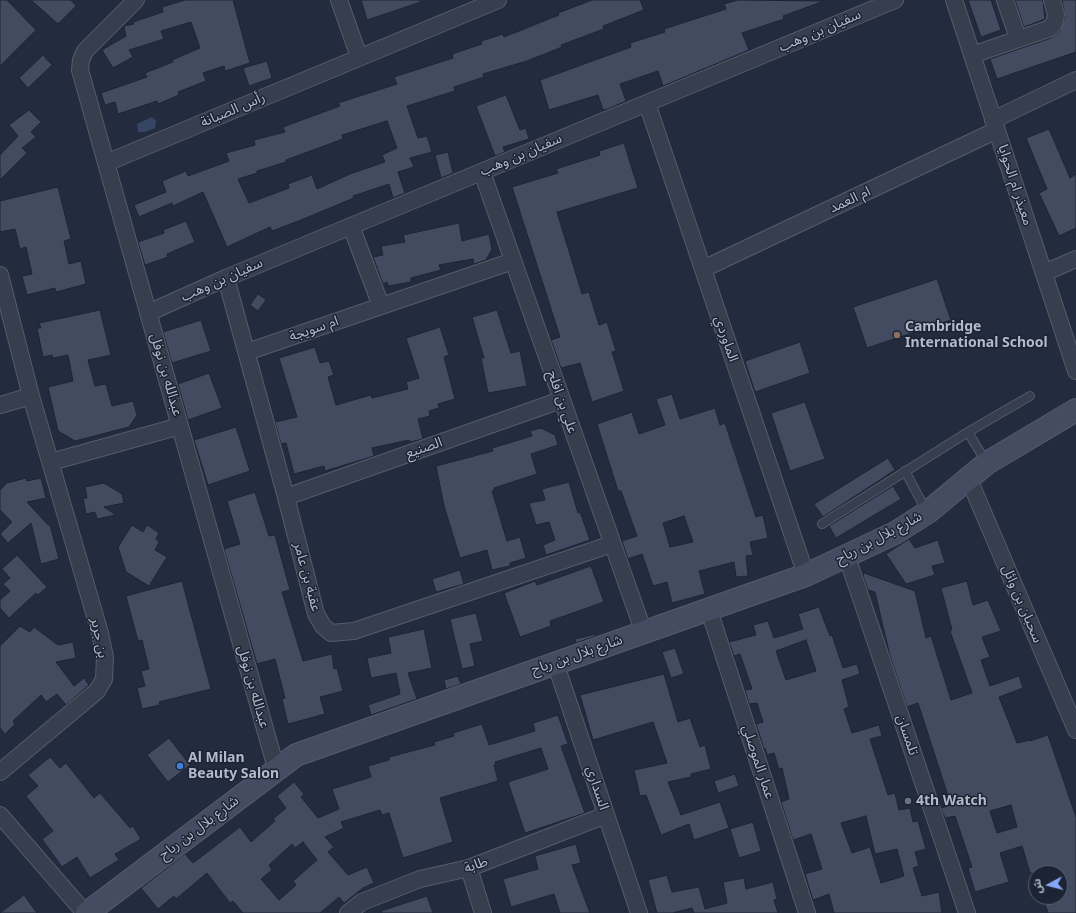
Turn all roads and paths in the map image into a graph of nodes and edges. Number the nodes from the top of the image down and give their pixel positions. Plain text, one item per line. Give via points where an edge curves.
1 (136, 0) edge
2 (339, 0) edge
3 (498, 0) edge
4 (895, 0) edge
5 (954, 0) edge
6 (1005, 0) edge
7 (1052, 0) edge
8 (1018, 38) junction
9 (972, 55) junction
10 (359, 57) junction
11 (1076, 80) edge
12 (647, 103) junction
13 (995, 125) junction
14 (106, 163) junction
15 (482, 172) junction
16 (352, 226) junction
17 (1076, 258) edge
18 (513, 261) junction
19 (703, 269) junction
20 (1044, 273) junction
21 (0, 275) edge
22 (226, 278) junction
23 (381, 306) junction
24 (148, 313) junction
25 (247, 352) junction
26 (1076, 371) edge
27 (31, 396) junction
28 (1030, 396) dead end
29 (561, 400) junction
30 (0, 405) edge
31 (1076, 410) edge
32 (180, 426) junction
33 (968, 432) junction
34 (51, 462) junction
35 (987, 463) junction
36 (905, 470) junction
37 (968, 477) junction
38 (286, 497) junction
39 (928, 512) junction
40 (822, 524) dead end
41 (612, 544) junction
42 (847, 557) junction
43 (806, 575) junction
44 (709, 610) junction
45 (644, 633) junction
46 (555, 662) junction
47 (1076, 730) edge
48 (276, 768) junction
49 (0, 772) edge
50 (0, 815) edge
51 (606, 815) junction
52 (469, 868) junction
53 (86, 913) edge
54 (348, 913) edge
55 (483, 913) edge
56 (639, 913) edge
57 (807, 913) edge
58 (966, 913) edge

1 - 14 street, عبدالله بن نوفل via 85,51 80,70
2 - 10 street
3 - 10 street, رأس الصبانة
4 - 12 street, سفيان بن وهب
5 - 9 street, معيذر ام الحوايا
6 - 8 street
7 - 8 street via 1056,15 1054,24 1048,29
8 - 9 street
9 - 13 street, معيذر ام الحوايا
10 - 14 street, رأس الصبانة
11 - 13 street, ام العمد
12 - 15 street, سفيان بن وهب
12 - 19 street, الماوردي
13 - 19 street, ام العمد
13 - 20 street, معيذر ام الحوايا
14 - 24 street, عبدالله بن نوفل
15 - 16 street, سفيان بن وهب
15 - 18 street, علي بن افلح
16 - 22 street, سفيان بن وهب
16 - 23 street
17 - 20 street
18 - 23 street, ام سويجة
18 - 29 street, علي بن افلح
19 - 43 street, الماوردي
20 - 26 street, معيذر ام الحوايا
21 - 27 street, بن جرير
22 - 24 street, سفيان بن وهب
22 - 25 street, عقبة بن عامر
23 - 25 street, ام سويجة
24 - 32 street, عبدالله بن نوفل
25 - 38 street, عقبة بن عامر
27 - 30 street
27 - 34 street, بن جرير
28 - 33 lane
29 - 38 street, الصنيع
29 - 41 street, علي بن افلح
31 - 35 street, شارع بلال بن رباح
32 - 34 street
32 - 48 street, عبدالله بن نوفل
33 - 35 lane
33 - 36 lane
34 - 49 street, بن جرير via 100,633 105,657 104,679 97,691 85,702
35 - 37 street, شارع بلال بن رباح
36 - 39 lane
36 - 40 lane
37 - 39 street, شارع بلال بن رباح
37 - 47 street, سحبان بن وائل
38 - 41 street, عقبة بن عامر via 316,614 331,633 354,631
39 - 42 street, شارع بلال بن رباح via 895,533
41 - 45 street, علي بن افلح
42 - 43 street, شارع بلال بن رباح
42 - 58 street, تلمسان
43 - 44 street, شارع بلال بن رباح
44 - 45 street, شارع بلال بن رباح
44 - 57 street, عمار الموصلي
45 - 46 street, شارع بلال بن رباح
46 - 48 street, شارع بلال بن رباح via 324,744 296,755
46 - 51 street, السداري
48 - 53 street, شارع بلال بن رباح
50 - 53 street
51 - 52 street, طابة
51 - 56 street, السداري
52 - 54 street, طابة via 420,879 362,902
52 - 55 street

